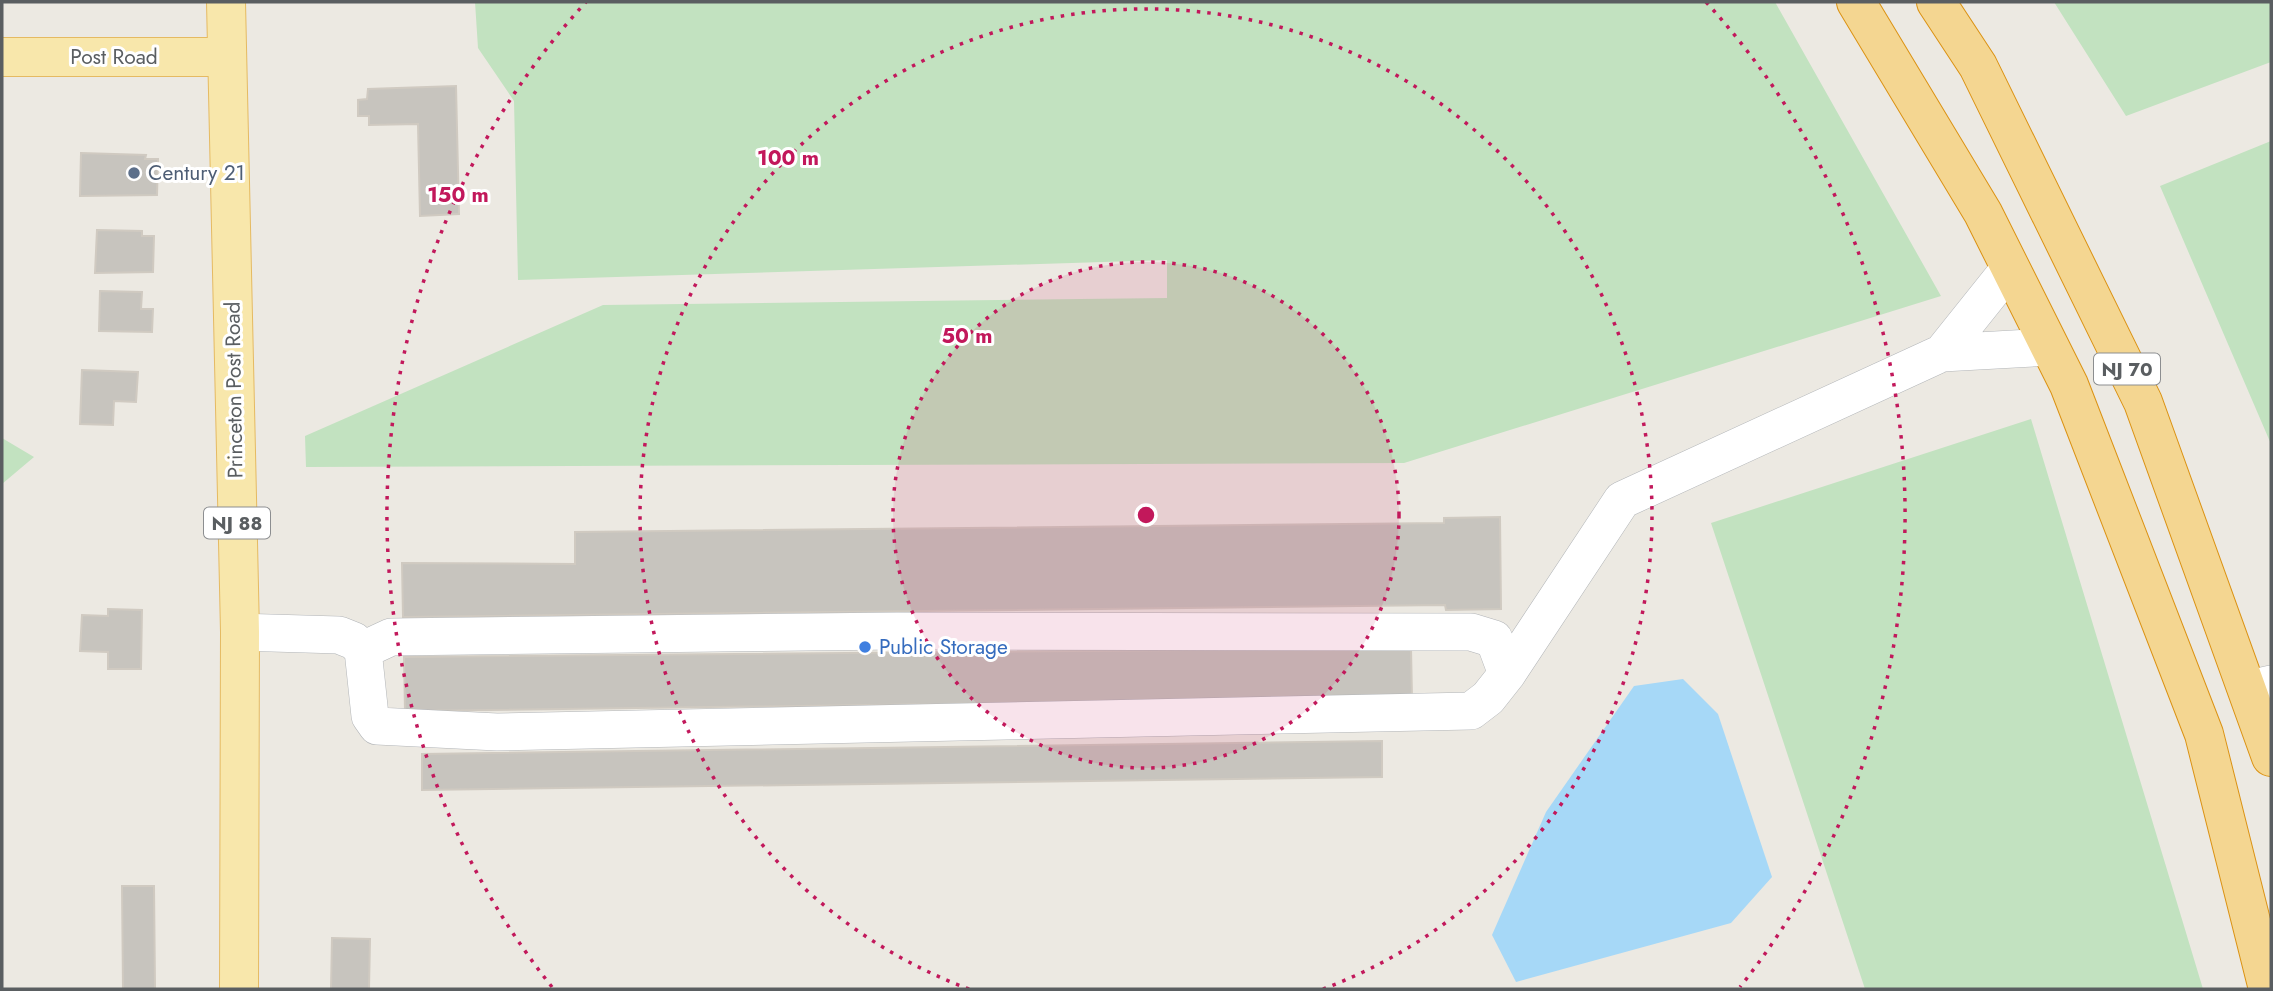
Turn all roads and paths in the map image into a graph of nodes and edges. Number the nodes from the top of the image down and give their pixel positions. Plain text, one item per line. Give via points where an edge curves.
1 (226, 2) edge
2 (1856, 2) edge
3 (1936, 2) edge
4 (2, 57) edge
5 (226, 57) junction
6 (2010, 268) junction
7 (2050, 346) junction
8 (1942, 353) junction
9 (240, 632) junction
10 (363, 650) junction
11 (1507, 674) junction
12 (2260, 686) edge
13 (2271, 758) edge
14 (239, 989) edge
15 (2268, 989) edge

1 - 5 main road, Princeton Post Road / NJ 88
2 - 6 highway, NJ 70 via 1976,202
3 - 12 highway, NJ 70 via 1978,66 2143,402
4 - 5 main road, Post Road
5 - 9 main road, Princeton Post Road / NJ 88
6 - 7 highway, NJ 70
6 - 8 lane
7 - 8 lane
7 - 15 highway, NJ 70 via 2204,734
8 - 11 lane via 1622,500
9 - 10 lane via 339,635
9 - 14 main road, Princeton Post Road / NJ 88
10 - 11 lane via 391,637 897,631 1471,632 1494,639
10 - 11 lane via 370,716 377,726 497,732 1471,711
12 - 13 highway, NJ 70

